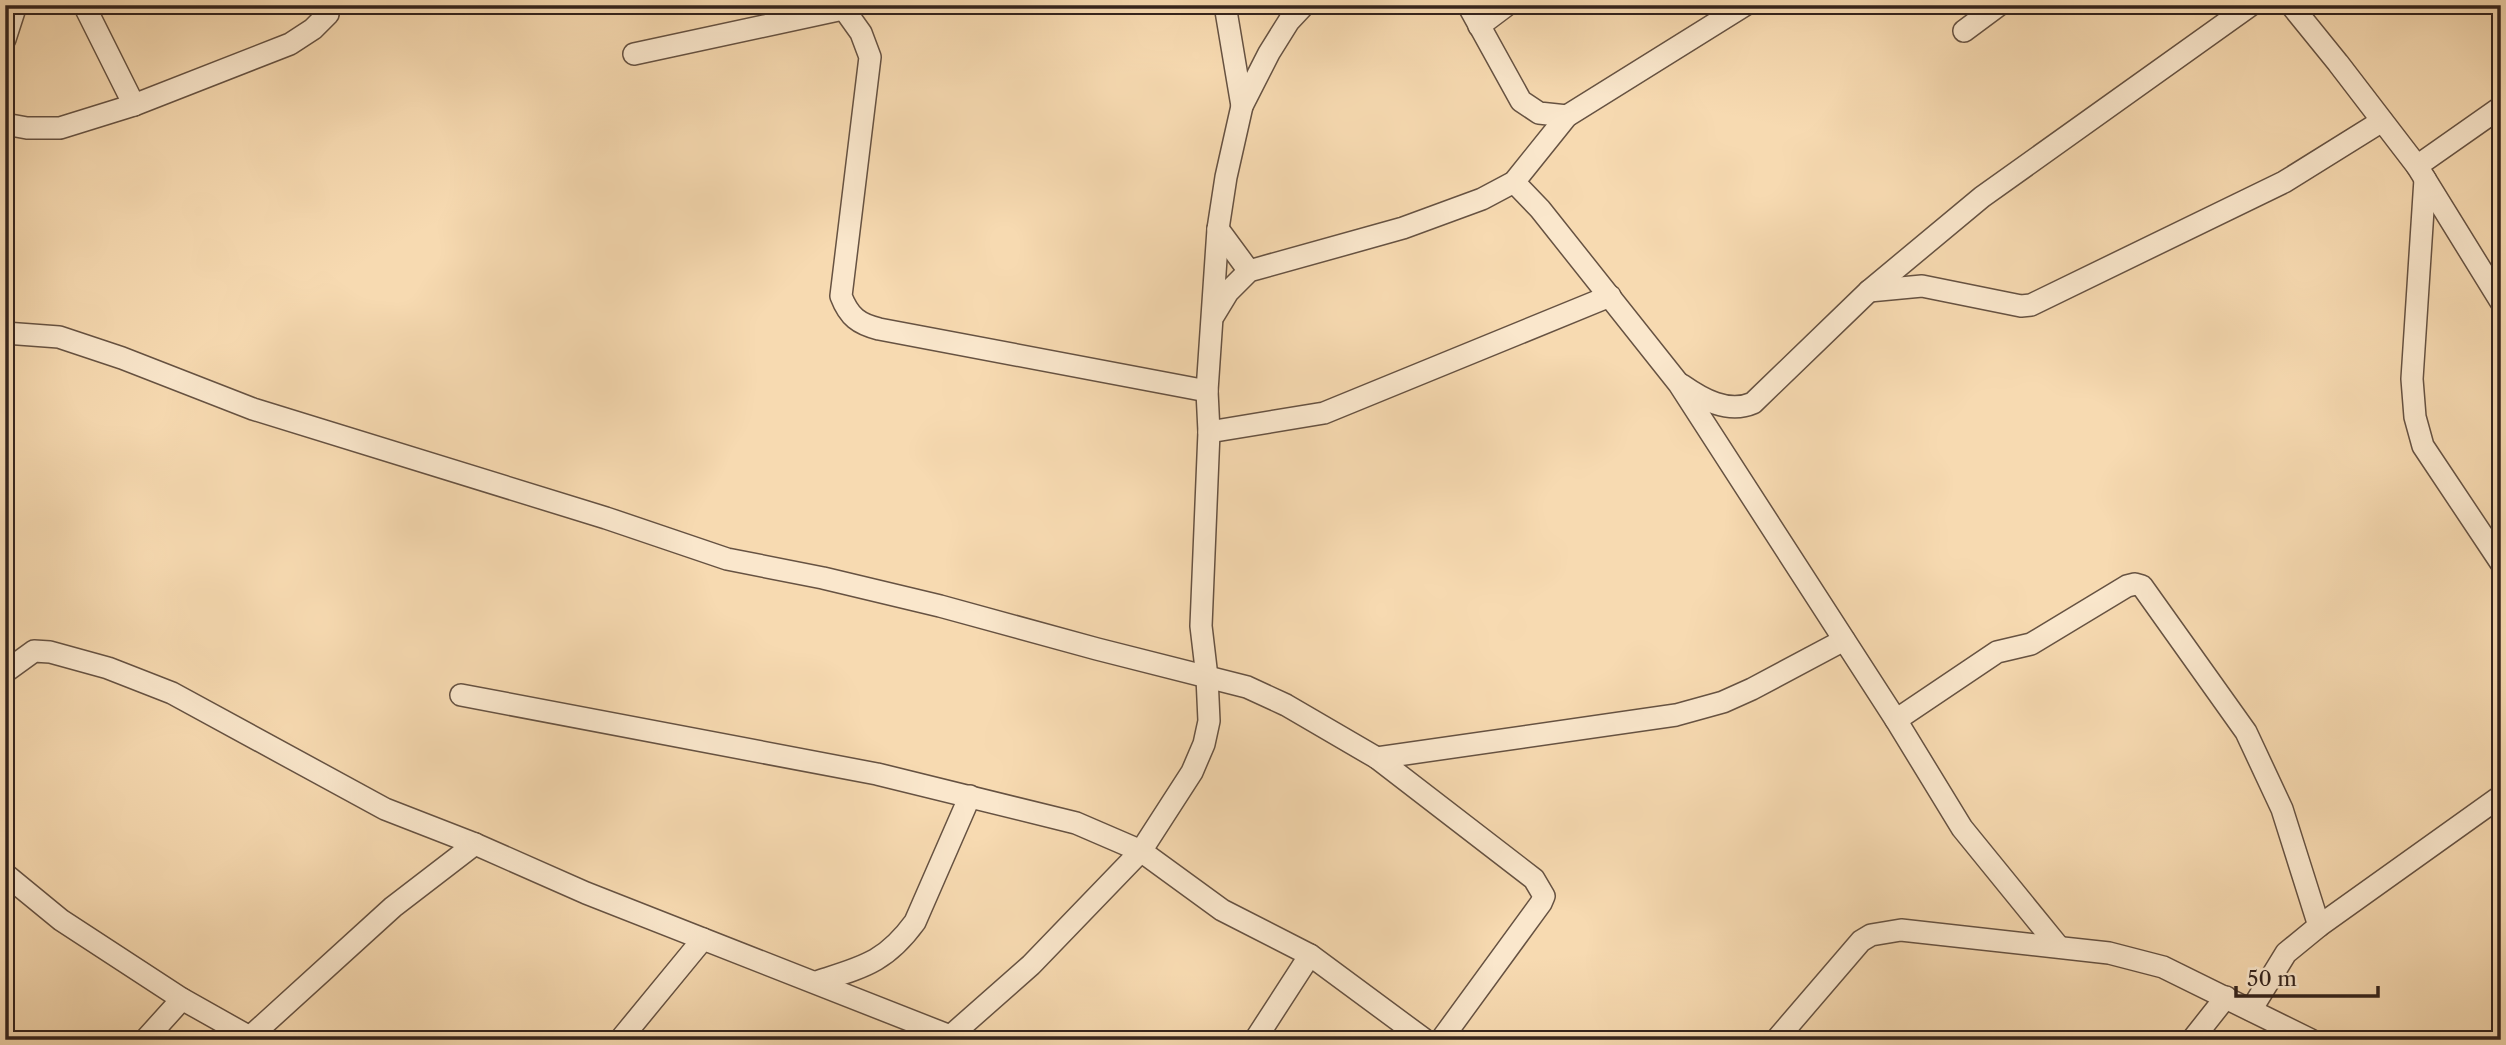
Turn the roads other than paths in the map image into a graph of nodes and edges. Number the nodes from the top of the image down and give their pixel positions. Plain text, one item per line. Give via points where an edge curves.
1 (84, 5) edge
2 (1225, 5) edge
3 (1304, 5) edge
4 (1468, 5) edge
5 (1507, 5) edge
6 (1745, 5) edge
7 (1999, 5) edge
8 (2251, 5) edge
9 (2291, 5) edge
10 (842, 7) edge
11 (12, 8) edge
12 (332, 8) edge
13 (1479, 26) junction
14 (1964, 31) dead end
15 (5, 38) edge
16 (634, 54) dead end
17 (134, 105) junction
18 (1242, 106) junction
19 (2501, 107) edge
20 (1567, 116) junction
21 (2382, 121) junction
22 (5, 124) edge
23 (2421, 173) junction
24 (1514, 183) junction
25 (1218, 229) junction
26 (1249, 271) junction
27 (1868, 291) junction
28 (1610, 296) junction
29 (2501, 302) edge
30 (1213, 316) junction
31 (5, 333) edge
32 (1679, 384) junction
33 (1207, 391) junction
34 (1209, 432) junction
35 (2501, 562) edge
36 (1844, 640) junction
37 (5, 672) edge
38 (1207, 677) junction
39 (460, 695) dead end
40 (1896, 720) junction
41 (1377, 758) junction
42 (970, 796) junction
43 (2501, 796) edge
44 (475, 844) junction
45 (1141, 851) junction
46 (5, 874) edge
47 (2319, 926) junction
48 (703, 939) junction
49 (2058, 946) junction
50 (1310, 955) junction
51 (816, 982) junction
52 (2226, 997) junction
53 (182, 999) junction
54 (2251, 1010) junction
55 (2282, 1033) edge
56 (252, 1038) edge
57 (948, 1038) edge
58 (145, 1040) edge
59 (620, 1040) edge
60 (1255, 1040) edge
61 (1425, 1040) edge
62 (1441, 1040) edge
63 (1776, 1040) edge
64 (2192, 1040) edge
65 (2311, 1040) edge

1 - 17 street
2 - 18 street
3 - 18 street via 1269,53
4 - 13 street
5 - 13 street
6 - 20 street
7 - 14 street
8 - 27 street via 1982,197
9 - 21 street
10 - 16 street
10 - 33 street via 861,33 870,57 841,296 852,317 879,329
11 - 15 street
12 - 17 street via 313,29 290,44
13 - 20 street via 1521,101 1539,113
17 - 22 street via 60,128
18 - 25 street
19 - 23 street
20 - 24 street
21 - 23 street
21 - 27 street via 2284,183 2031,305 1922,286
23 - 29 street
23 - 35 street via 2412,379 2415,417 2423,446
24 - 26 street via 1403,228
24 - 28 street
25 - 26 street
25 - 30 street
26 - 30 street
27 - 32 street via 1753,403 1717,404
28 - 32 street
28 - 34 street via 1324,413
30 - 33 street
31 - 38 street via 59,337 253,409 727,559 940,606
32 - 36 street
33 - 34 street
34 - 38 street via 1201,626
36 - 40 street
36 - 41 street via 1723,702 1676,715
37 - 44 street via 34,651 108,668 172,692 385,809
38 - 41 street via 1247,687 1286,705
38 - 45 street via 1209,721 1203,744 1192,772
39 - 42 street via 814,761
40 - 47 street via 1997,652 2031,644 2127,586 2142,586 2246,732 2282,809
40 - 49 street via 1962,828
41 - 62 street via 1534,879 1544,896
42 - 45 street via 1076,823
42 - 51 street via 915,922 902,939 867,966
43 - 47 street
44 - 48 street
44 - 56 street via 393,907
45 - 50 street via 1222,910
45 - 57 street via 1031,965
46 - 53 street via 61,920
47 - 54 street via 2286,953
48 - 51 street
48 - 59 street
49 - 52 street via 2162,967
49 - 63 street via 1901,930 1871,935 1855,947
50 - 60 street
50 - 61 street
51 - 57 street
52 - 54 street
52 - 64 street
53 - 56 street
53 - 58 street
54 - 55 street
55 - 65 street

